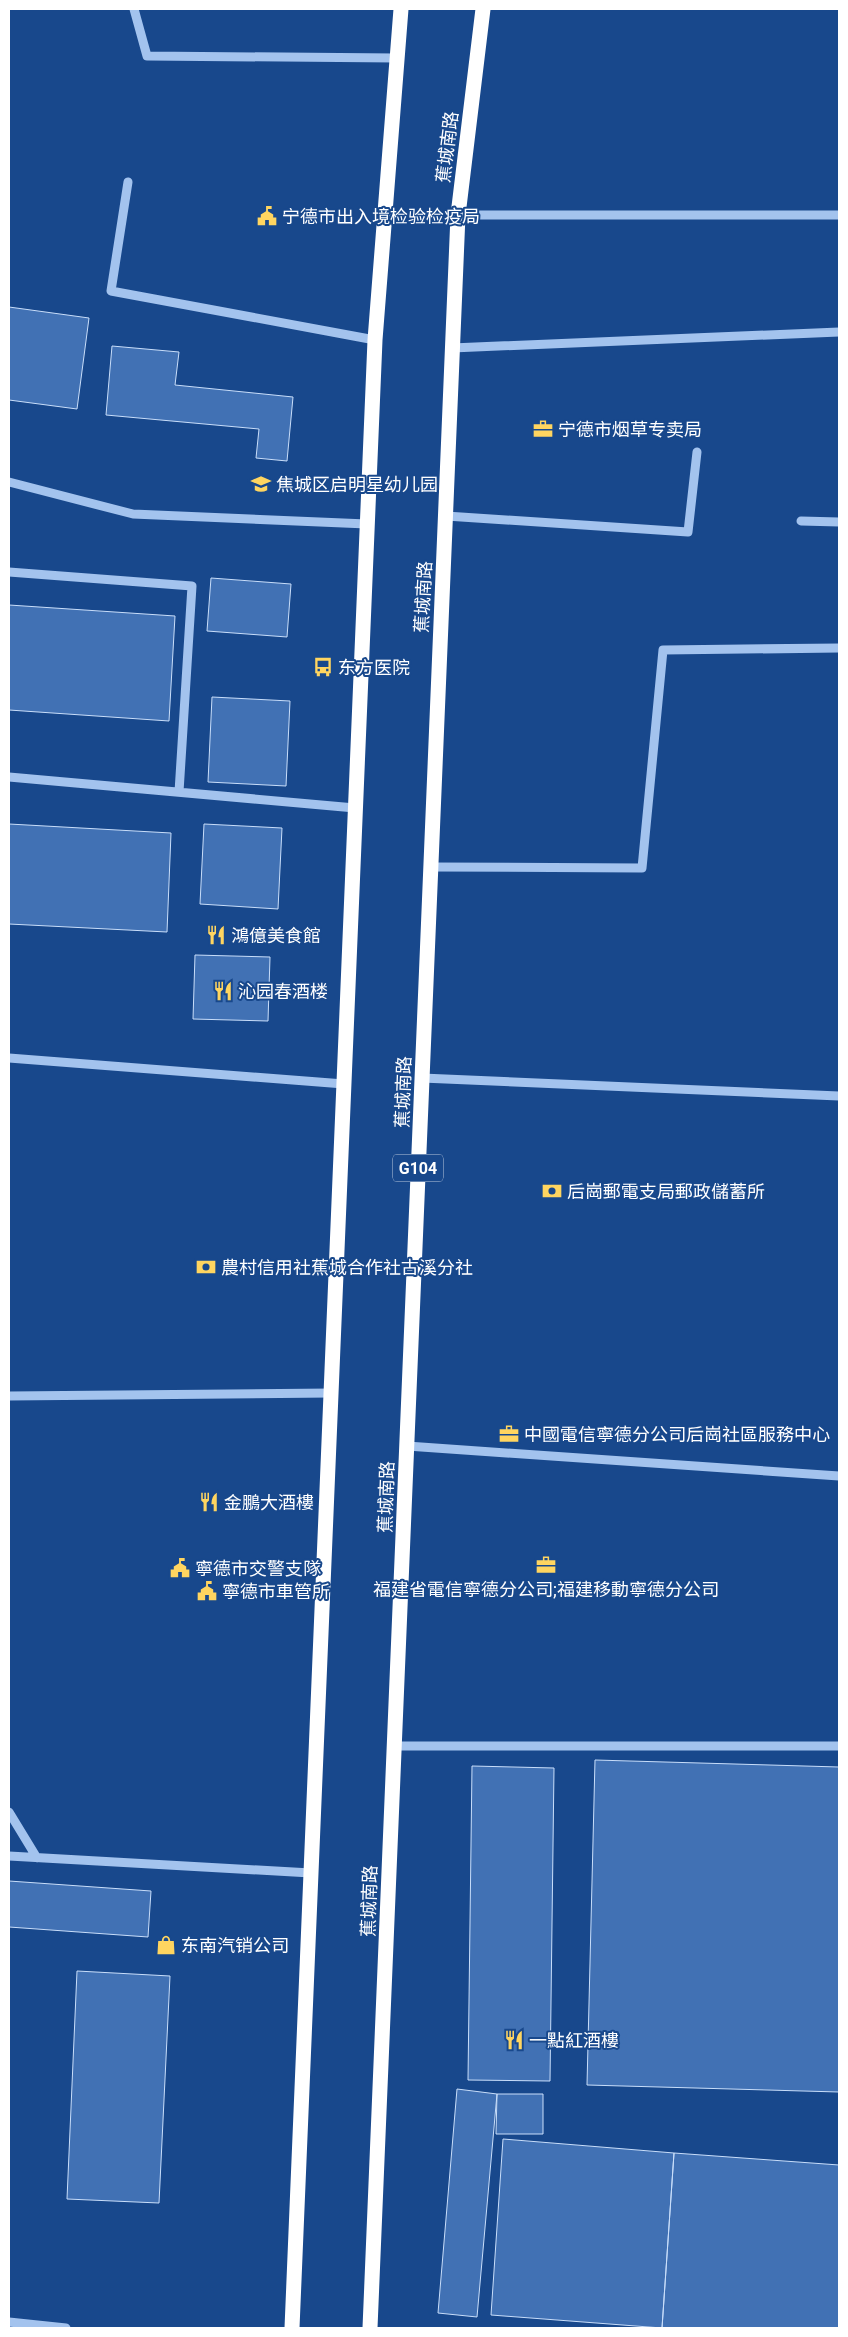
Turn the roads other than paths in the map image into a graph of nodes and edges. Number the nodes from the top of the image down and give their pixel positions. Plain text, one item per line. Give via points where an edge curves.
1 (134, 9) edge
2 (400, 9) edge
3 (483, 9) edge
4 (396, 58) junction
5 (128, 182) dead end
6 (458, 215) junction
7 (839, 215) edge
8 (839, 332) edge
9 (374, 340) junction
10 (452, 348) junction
11 (697, 452) dead end
12 (9, 482) edge
13 (446, 516) junction
14 (801, 521) dead end
15 (839, 522) edge
16 (367, 524) junction
17 (9, 572) edge
18 (839, 648) edge
19 (9, 778) edge
20 (180, 792) junction
21 (355, 808) junction
22 (431, 867) junction
23 (9, 1058) edge
24 (422, 1078) junction
25 (344, 1084) junction
26 (839, 1096) edge
27 (331, 1393) junction
28 (9, 1396) edge
29 (407, 1446) junction
30 (839, 1476) edge
31 (395, 1746) junction
32 (839, 1746) edge
33 (9, 1812) edge
34 (9, 1856) edge
35 (37, 1858) junction
36 (311, 1873) junction
37 (9, 2322) edge
38 (66, 2328) edge
39 (292, 2328) edge
40 (370, 2328) edge

1 - 4 street via 146,56
2 - 4 highway
3 - 6 highway, 蕉城南路 / G104
4 - 9 highway
5 - 9 street via 111,291
6 - 7 street
6 - 10 highway, 蕉城南路 / G104
8 - 10 street
9 - 16 highway
10 - 13 highway, 蕉城南路 / G104
11 - 13 street via 688,532
12 - 16 street via 132,514
13 - 22 highway, 蕉城南路 / G104
14 - 15 street
16 - 21 highway
17 - 20 street via 192,586
18 - 22 street via 663,650 642,868
19 - 20 street
20 - 21 street
21 - 25 highway
22 - 24 highway, 蕉城南路 / G104
23 - 25 street
24 - 26 street
24 - 29 highway, 蕉城南路 / G104
25 - 27 highway
27 - 28 street
27 - 36 highway
29 - 30 street
29 - 31 highway, 蕉城南路 / G104
31 - 32 street
31 - 40 highway, 蕉城南路 / G104
33 - 35 street
34 - 35 street
35 - 36 street
36 - 39 highway
37 - 38 street

